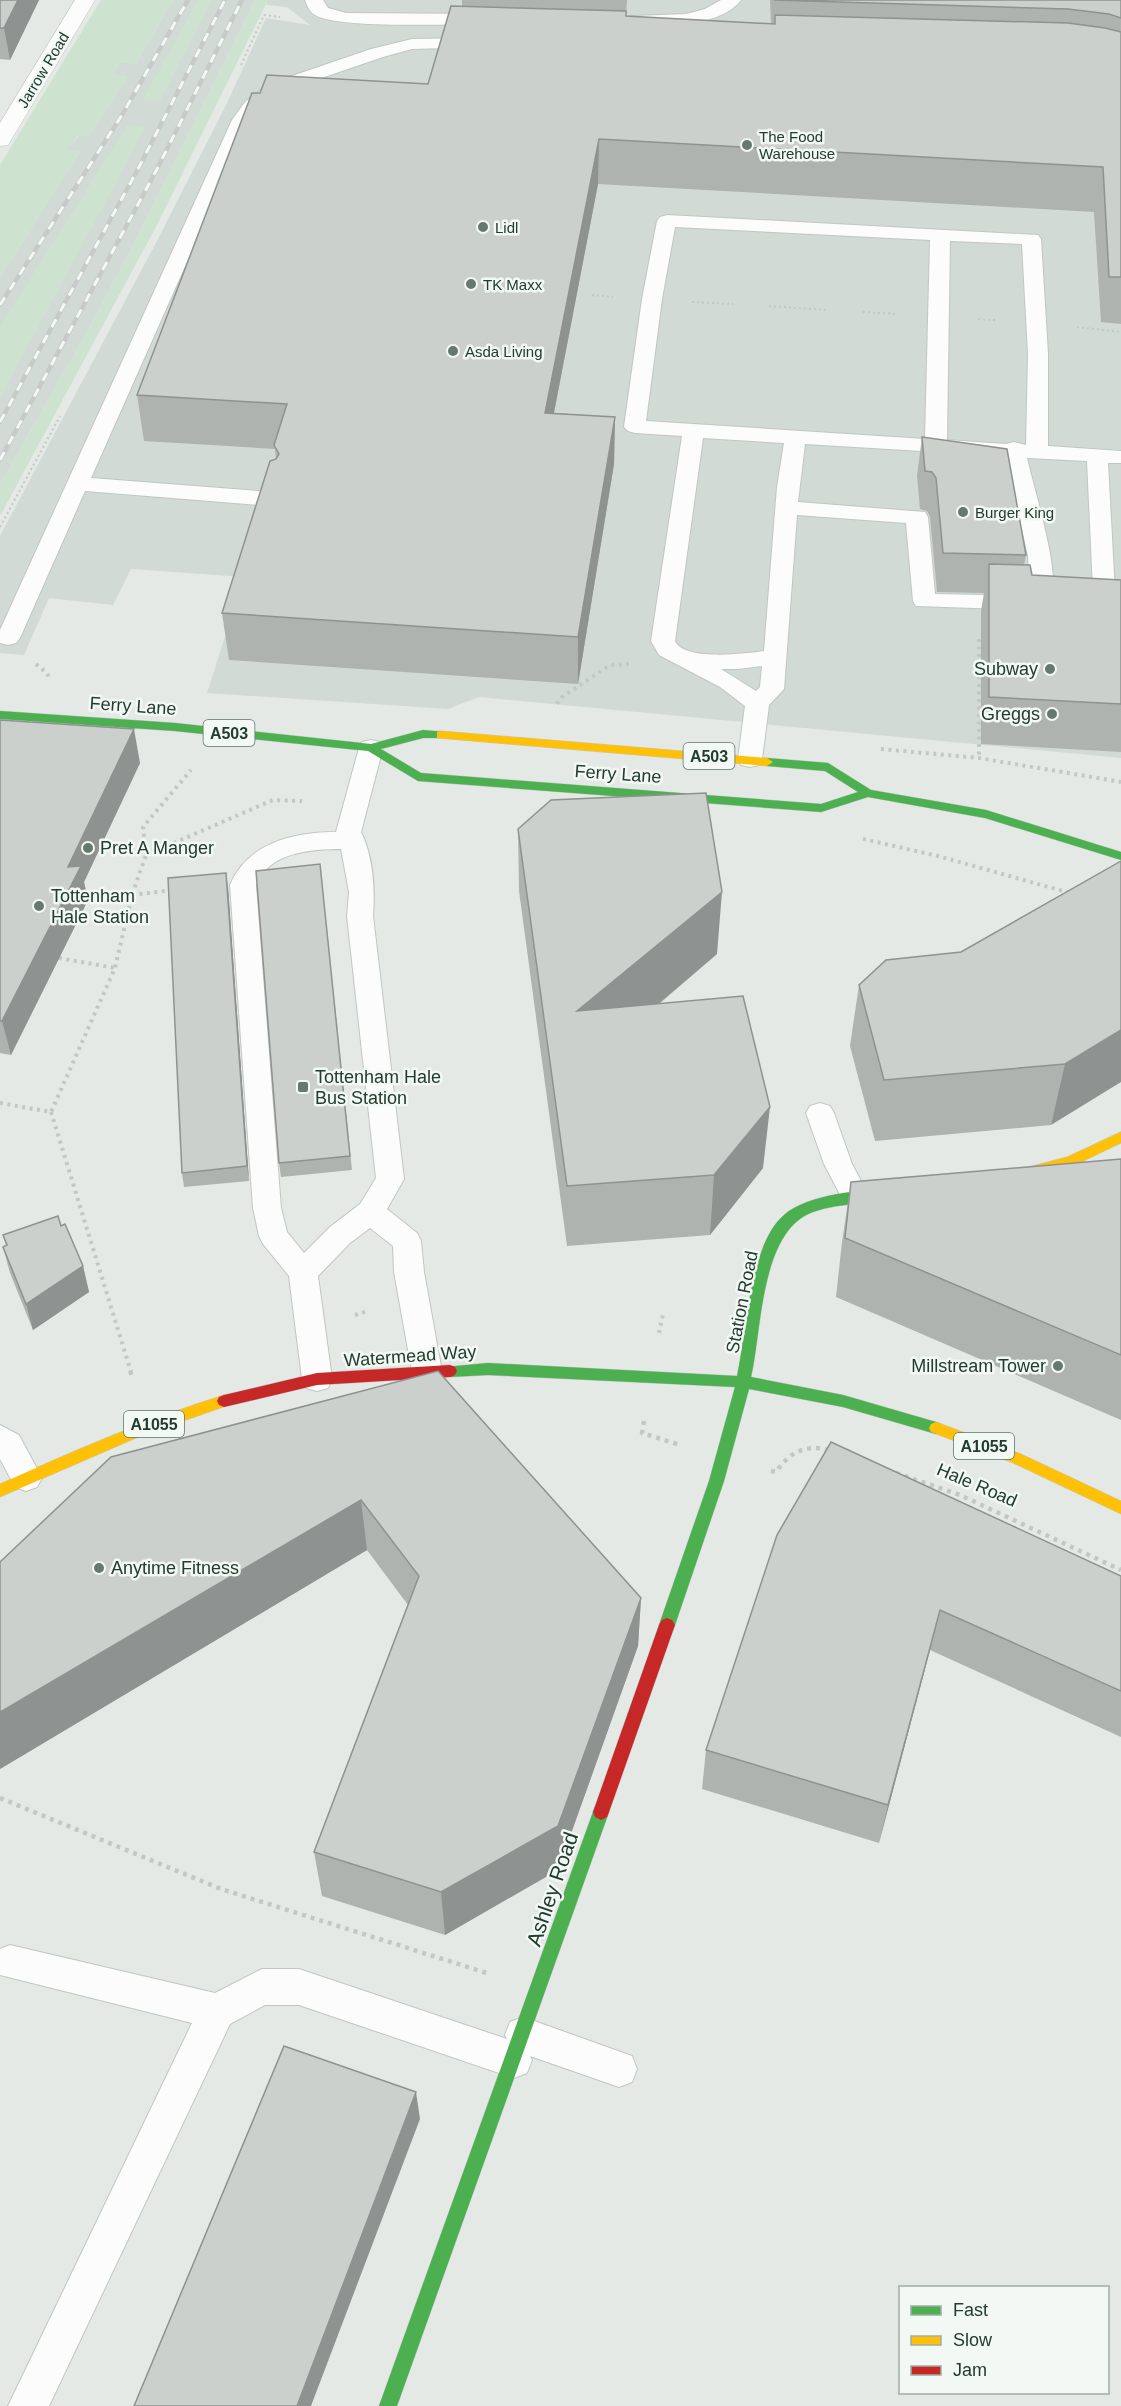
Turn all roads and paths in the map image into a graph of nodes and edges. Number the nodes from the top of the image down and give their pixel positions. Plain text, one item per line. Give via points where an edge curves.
1 (85, 0) edge
2 (314, 0) edge
3 (438, 0) edge
4 (732, 0) edge
5 (436, 18) junction
6 (507, 19) edge
7 (615, 21) edge
8 (494, 44) edge
9 (0, 140) edge
10 (940, 234) junction
11 (687, 301) dead end
12 (733, 304) dead end
13 (769, 306) dead end
14 (827, 310) dead end
15 (863, 312) dead end
16 (898, 314) dead end
17 (969, 318) dead end
18 (1004, 320) dead end
19 (1067, 326) dead end
20 (1121, 332) edge
21 (693, 431) junction
22 (795, 437) junction
23 (936, 444) junction
24 (1014, 448) junction
25 (1037, 450) junction
26 (1097, 455) junction
27 (1121, 457) edge
28 (79, 484) junction
29 (271, 499) edge
30 (787, 508) junction
31 (1105, 611) edge
32 (8, 638) dead end
33 (775, 657) junction
34 (685, 661) junction
35 (757, 703) junction
36 (556, 705) dead end
37 (0, 715) edge
38 (371, 748) junction
39 (875, 748) dead end
40 (750, 759) junction
41 (191, 770) dead end
42 (1121, 782) edge
43 (868, 793) junction
44 (673, 796) junction
45 (304, 801) dead end
46 (692, 821) edge
47 (852, 838) dead end
48 (352, 840) junction
49 (147, 855) junction
50 (1121, 856) edge
51 (243, 885) junction
52 (132, 895) junction
53 (1081, 897) edge
54 (59, 958) dead end
55 (115, 968) junction
56 (0, 1103) edge
57 (51, 1112) junction
58 (820, 1113) dead end
59 (1121, 1137) edge
60 (1002, 1178) edge
61 (913, 1190) edge
62 (855, 1196) junction
63 (370, 1212) junction
64 (303, 1273) junction
65 (663, 1314) dead end
66 (659, 1337) dead end
67 (427, 1372) junction
68 (132, 1376) dead end
69 (317, 1379) junction
70 (745, 1382) junction
71 (841, 1399) joint
72 (642, 1433) dead end
73 (0, 1438) edge
74 (685, 1446) dead end
75 (836, 1453) edge
76 (764, 1468) dead end
77 (893, 1472) edge
78 (13, 1484) edge
79 (1121, 1508) edge
80 (1121, 1570) edge
81 (0, 1798) edge
82 (10, 1962) dead end
83 (538, 1990) junction
84 (217, 2011) junction
85 (518, 2047) junction
86 (619, 2070) dead end
87 (28, 2406) edge
88 (388, 2406) edge

1 - 9 street, Jarrow Road
2 - 5 lane via 322,12 333,16
3 - 5 lane
4 - 7 lane via 723,8 696,16
5 - 6 lane
8 - 28 lane via 412,44 292,82 251,106
10 - 21 lane via 667,221 635,427
10 - 23 lane
10 - 25 lane via 1031,239 1038,354
11 - 12 path
13 - 14 path
15 - 16 path
17 - 18 path
19 - 20 path
21 - 22 lane
21 - 34 lane via 663,641 668,650
22 - 23 lane
22 - 30 lane
23 - 24 lane
24 - 25 lane
24 - 30 lane via 1039,556 1041,590 1029,603 924,601 917,517
25 - 26 lane
26 - 27 lane
26 - 31 lane
28 - 29 lane
28 - 32 lane
30 - 33 lane
33 - 34 lane
33 - 35 lane via 772,689
34 - 35 lane via 728,682
34 - 36 path via 610,665
35 - 40 lane
37 - 38 main road, Ferry Lane / A503 via 175,727
38 - 40 main road, Ferry Lane / A503 via 423,734
38 - 44 main road, Ferry Lane / A503 via 418,777
38 - 48 lane via 348,832
39 - 42 path via 980,758
40 - 43 main road, Ferry Lane / A503 via 828,767
41 - 49 path via 143,827
43 - 44 main road, Ferry Lane / A503 via 821,808
43 - 50 main road, Ferry Lane / A503 via 986,814
44 - 46 lane
45 - 49 path via 273,800
47 - 53 path via 1014,875
48 - 51 lane via 289,846 246,875
48 - 63 lane via 362,892 360,916 390,1179
49 - 52 path
51 - 52 path
51 - 64 lane via 267,1208 273,1236
52 - 55 path
54 - 55 path
55 - 57 path
56 - 57 path
57 - 68 path
58 - 62 lane via 838,1164
59 - 60 main road via 1070,1161
61 - 62 main road, Station Road
62 - 70 main road, Station Road via 790,1217 772,1239
63 - 64 lane via 340,1234
63 - 67 lane via 407,1241
64 - 69 lane
65 - 66 path
67 - 69 main road, Watermead Way / A1055
67 - 70 main road, Watermead Way / A1055 via 488,1369
69 - 78 main road, Watermead Way / A1055 via 180,1414
70 - 71 main road, Watermead Way / A1055
70 - 83 main road, Ashley Road via 726,1458
71 - 79 main road, Hale Road / A1055 via 1001,1452
72 - 74 path
73 - 78 lane via 8,1444
75 - 76 path via 814,1445 785,1458 776,1472
77 - 80 path, Hale Road via 960,1495
81 - 83 path via 221,1889
82 - 84 lane
83 - 85 main road, Ashley Road
84 - 85 lane via 262,1987 299,1987
84 - 87 lane
85 - 86 lane
85 - 88 main road, Ashley Road

